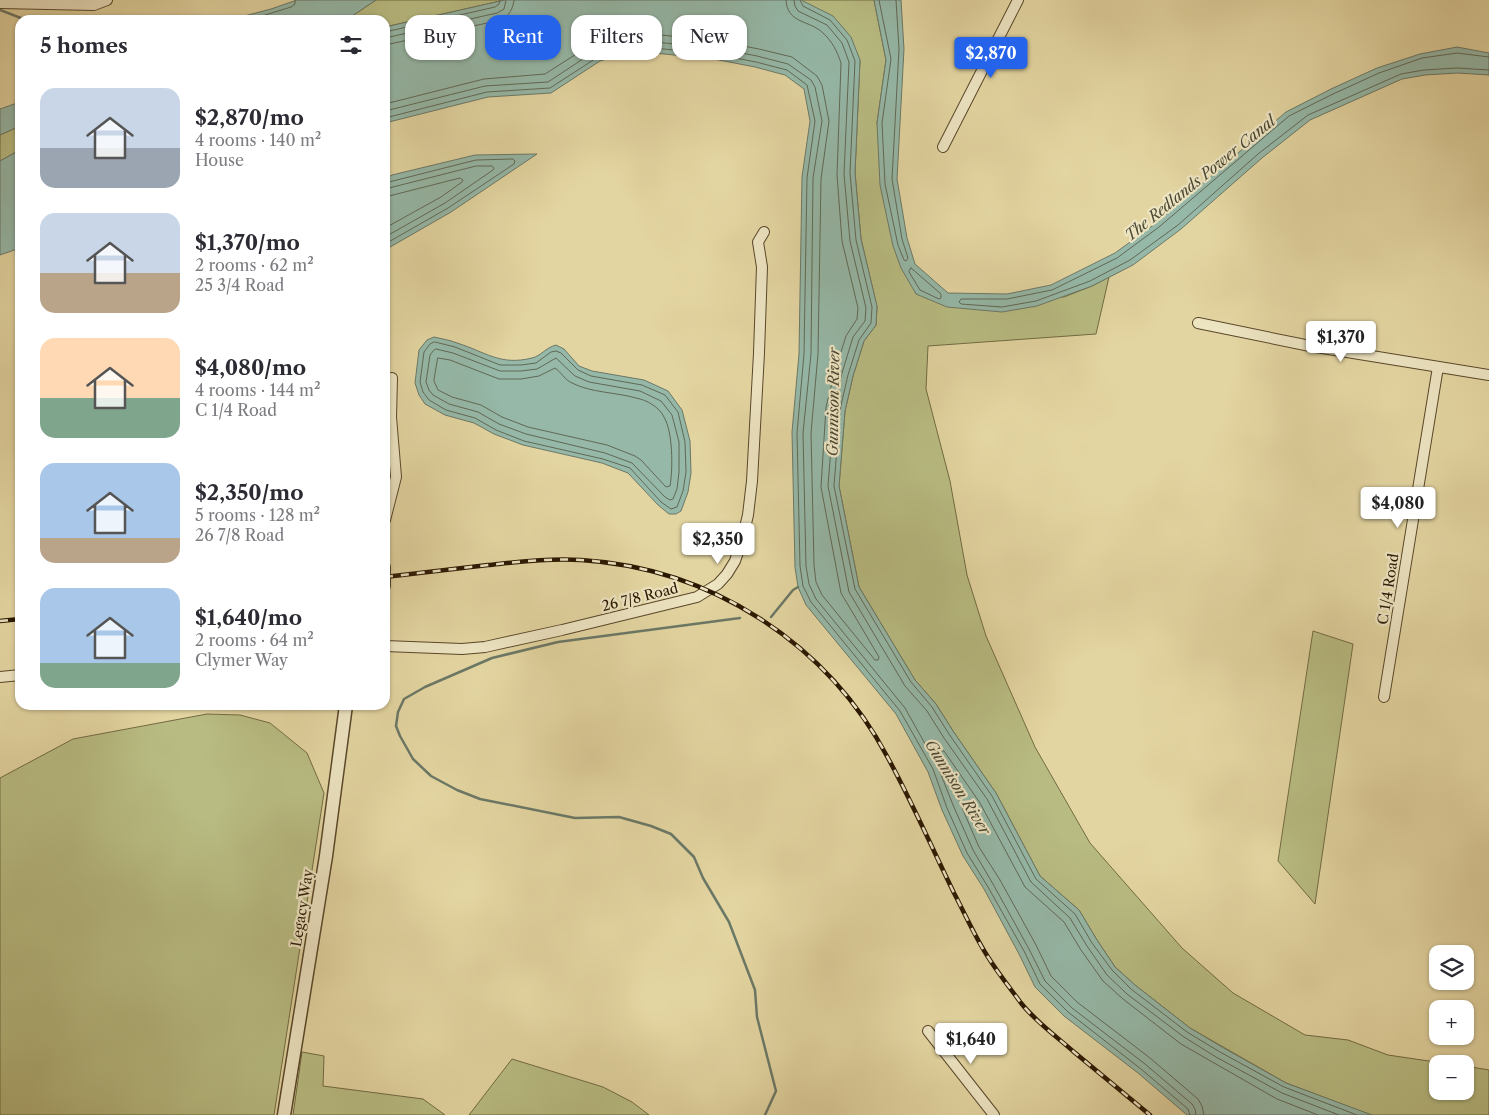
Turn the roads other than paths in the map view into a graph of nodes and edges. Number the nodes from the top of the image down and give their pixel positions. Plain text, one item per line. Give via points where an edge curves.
1 (107, 0) edge
2 (1018, 0) edge
3 (0, 3) edge
4 (943, 147) dead end
5 (764, 232) dead end
6 (1198, 323) dead end
7 (1438, 367) junction
8 (1489, 375) edge
9 (392, 378) dead end
10 (390, 500) edge
11 (390, 646) edge
12 (15, 676) edge
13 (0, 677) edge
14 (1384, 696) dead end
15 (345, 710) edge
16 (928, 1031) dead end
17 (284, 1115) edge
18 (994, 1115) edge

1 - 3 street via 94,5
2 - 4 street
5 - 11 street, 26 7/8 Road via 758,242 762,267 760,353 748,515 735,561 718,584 697,597 485,647
6 - 7 street
7 - 8 street
7 - 14 street, C 1/4 Road
9 - 10 street via 391,417 396,477
12 - 13 street
15 - 17 street, Legacy Way via 326,856
16 - 18 street

